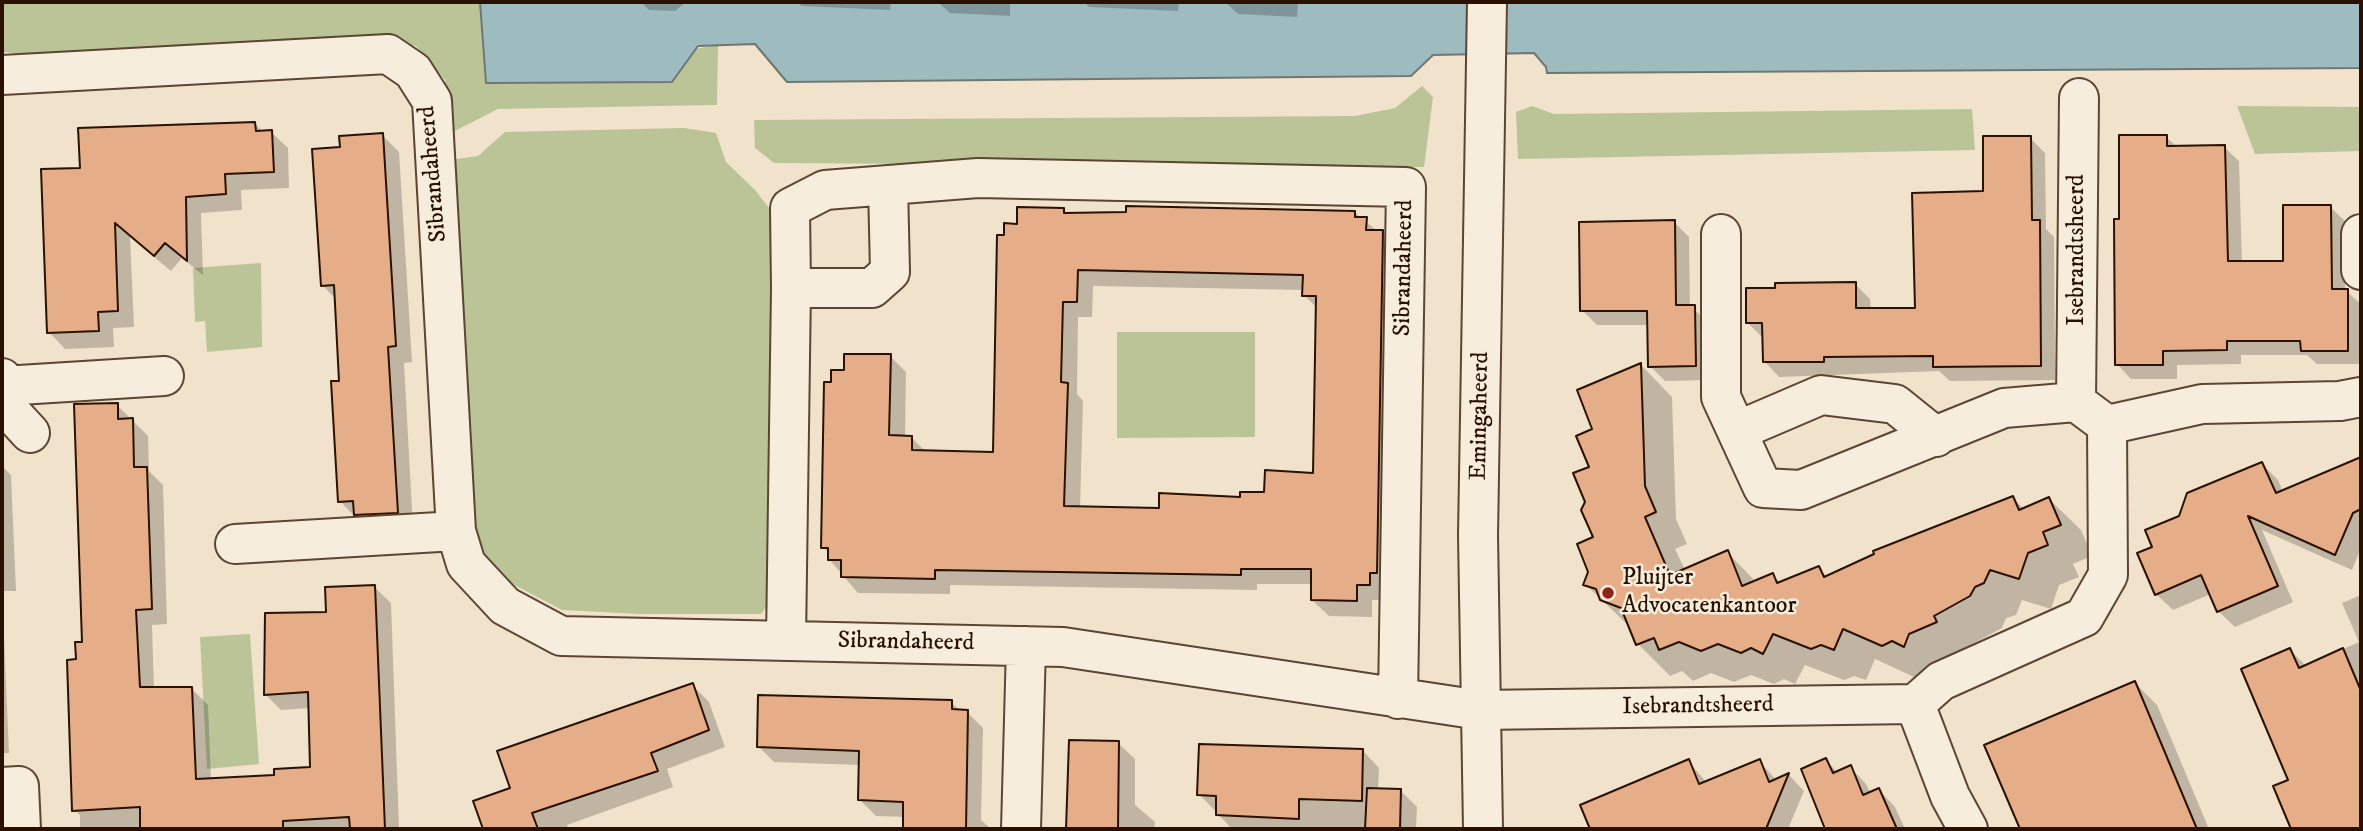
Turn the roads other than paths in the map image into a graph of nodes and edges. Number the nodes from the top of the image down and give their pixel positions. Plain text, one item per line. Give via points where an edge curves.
1 (1487, 2) edge
2 (2, 75) edge
3 (2079, 98) dead end
4 (888, 185) junction
5 (1721, 233) dead end
6 (2361, 234) edge
7 (2361, 270) edge
8 (791, 288) junction
9 (164, 376) dead end
10 (2, 378) edge
11 (3, 386) edge
12 (2361, 397) edge
13 (2076, 402) junction
14 (2106, 425) junction
15 (1737, 431) junction
16 (30, 433) dead end
17 (1936, 437) junction
18 (456, 531) junction
19 (235, 544) dead end
20 (786, 641) junction
21 (1026, 646) junction
22 (1398, 699) junction
23 (1915, 704) junction
24 (1480, 710) junction
25 (10, 786) edge
26 (21, 829) edge
27 (1021, 829) edge
28 (1483, 829) edge
29 (1968, 829) edge

1 - 24 street, Emingaheerd via 1478,535
2 - 18 street, Sibrandaheerd via 388,54 413,71 432,101
3 - 13 street, Isebrandtsheerd
4 - 8 street, Sibrandaheerd via 825,190 790,208
4 - 8 street via 890,272 872,288
4 - 22 street, Sibrandaheerd via 978,178 1406,187
5 - 15 street via 1721,397
6 - 7 street
8 - 20 street, Sibrandaheerd
9 - 11 street
10 - 11 street
11 - 16 street via 6,407
12 - 14 street via 2202,404
13 - 14 street
13 - 17 street via 2004,408
14 - 23 street via 2108,575 2084,617 1941,681
15 - 17 street via 1821,395 1895,404
15 - 17 street via 1763,488 1801,490
18 - 19 street
18 - 20 street, Sibrandaheerd via 466,564 505,606 561,636
20 - 21 street, Sibrandaheerd
21 - 22 street, Sibrandaheerd via 1063,647
21 - 27 street
22 - 24 street, Sibrandaheerd
23 - 24 street, Isebrandtsheerd
23 - 29 street via 1950,796
24 - 28 street, Emingaheerd
25 - 26 street

